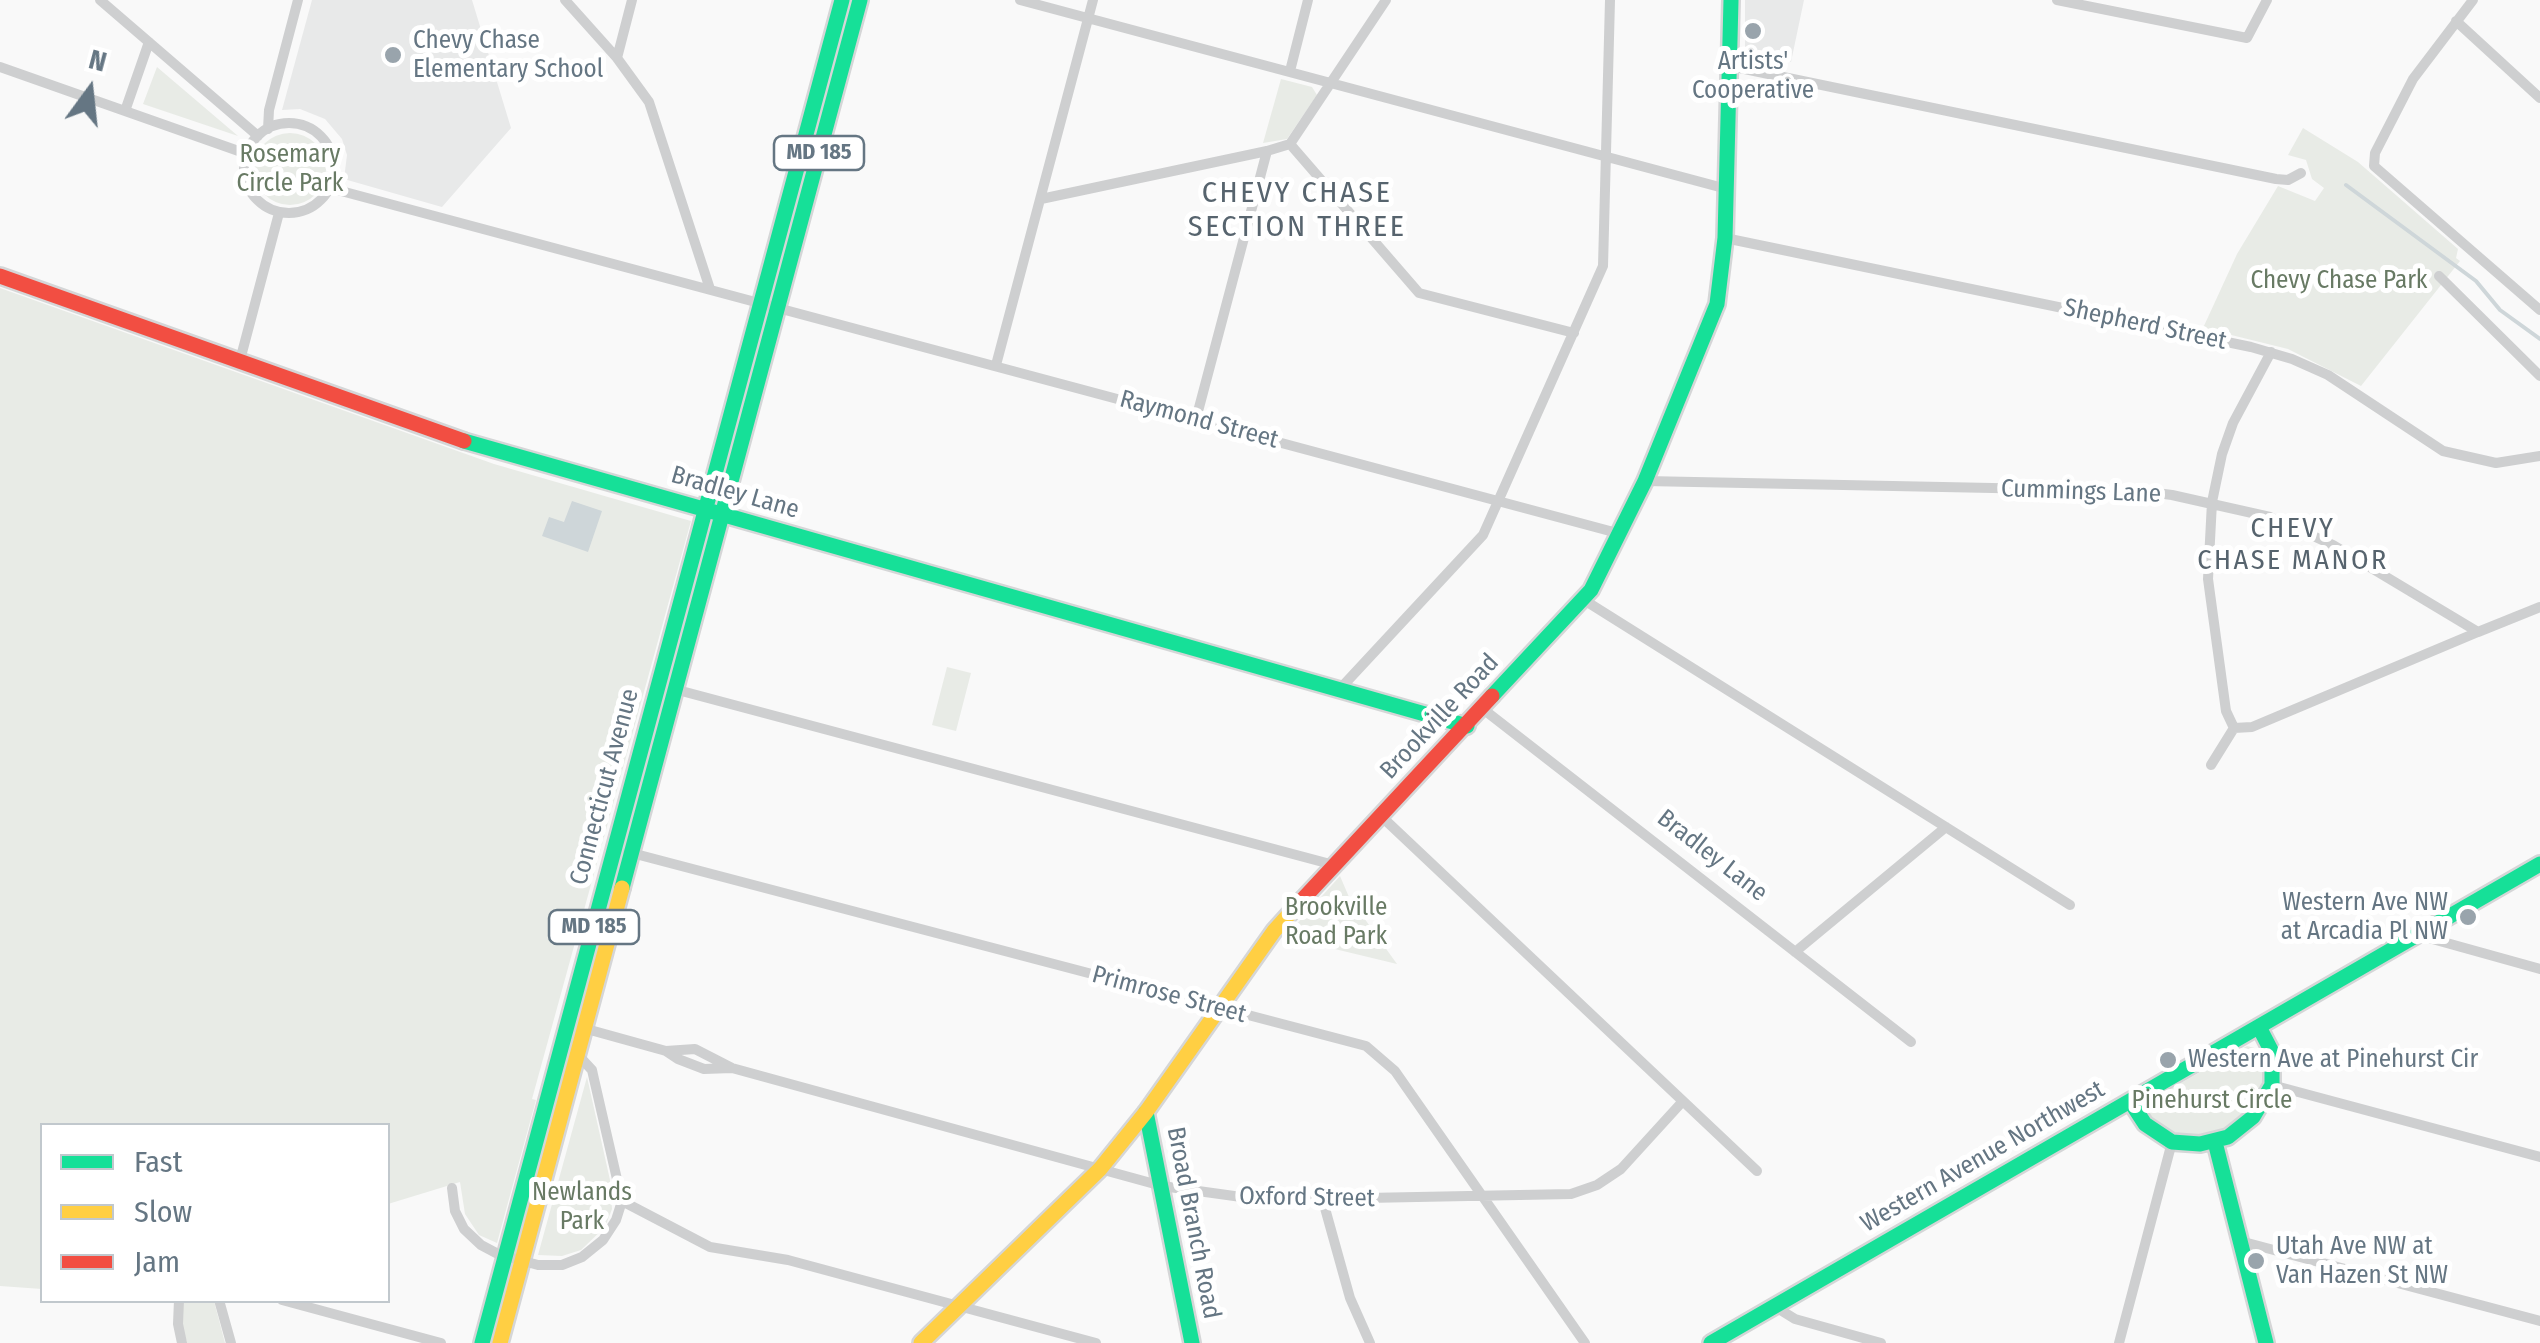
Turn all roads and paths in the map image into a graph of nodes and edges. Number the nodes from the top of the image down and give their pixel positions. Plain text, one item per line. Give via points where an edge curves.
1 (100, 0) edge
2 (298, 0) edge
3 (565, 0) edge
4 (632, 0) edge
5 (842, 0) edge
6 (860, 0) edge
7 (1020, 0) edge
8 (1094, 0) edge
9 (1308, 0) edge
10 (1386, 0) edge
11 (1610, 0) edge
12 (1731, 0) edge
13 (2057, 0) edge
14 (2266, 0) edge
15 (2473, 0) edge
16 (2097, 4) edge
17 (1089, 18) junction
18 (2456, 21) junction
19 (149, 42) junction
20 (617, 58) junction
21 (1730, 66) junction
22 (0, 67) edge
23 (1290, 71) junction
24 (1330, 82) junction
25 (2540, 98) edge
26 (125, 111) junction
27 (268, 128) junction
28 (258, 136) junction
29 (1290, 144) junction
30 (1267, 151) junction
31 (246, 154) junction
32 (1606, 156) junction
33 (2301, 173) dead end
34 (330, 188) junction
35 (1727, 189) junction
36 (1041, 198) junction
37 (280, 212) junction
38 (1725, 238) junction
39 (0, 276) edge
40 (2439, 276) dead end
41 (710, 289) junction
42 (769, 304) junction
43 (2540, 310) edge
44 (1574, 333) junction
45 (2271, 352) junction
46 (239, 364) junction
47 (996, 366) junction
48 (2540, 376) edge
49 (1196, 419) junction
50 (2540, 456) edge
51 (1645, 481) junction
52 (1499, 500) junction
53 (2212, 502) junction
54 (705, 510) junction
55 (722, 515) junction
56 (1621, 534) junction
57 (1584, 600) junction
58 (2540, 606) edge
59 (2478, 632) junction
60 (666, 687) junction
61 (1338, 691) junction
62 (1483, 709) junction
63 (1467, 726) junction
64 (2234, 728) junction
65 (2212, 765) dead end
66 (1381, 816) junction
67 (1946, 827) junction
68 (623, 851) junction
69 (2540, 864) edge
70 (1334, 865) junction
71 (2070, 905) dead end
72 (2418, 935) junction
73 (1795, 952) junction
74 (2540, 969) edge
75 (1218, 1008) junction
76 (576, 1026) junction
77 (2259, 1027) junction
78 (1911, 1042) dead end
79 (666, 1051) junction
80 (577, 1054) junction
81 (732, 1068) junction
82 (2272, 1085) junction
83 (1683, 1101) junction
84 (2130, 1101) junction
85 (1146, 1112) junction
86 (2172, 1142) junction
87 (2215, 1142) junction
88 (2540, 1157) edge
89 (1100, 1169) junction
90 (1757, 1171) dead end
91 (1162, 1186) junction
92 (452, 1188) dead end
93 (1481, 1196) junction
94 (622, 1201) junction
95 (1323, 1201) junction
96 (2240, 1241) junction
97 (514, 1259) junction
98 (179, 1303) edge
99 (220, 1303) edge
100 (293, 1303) edge
101 (958, 1306) junction
102 (1774, 1306) junction
103 (2540, 1320) edge
104 (182, 1343) edge
105 (230, 1343) edge
106 (441, 1343) edge
107 (482, 1343) edge
108 (500, 1343) edge
109 (921, 1343) edge
110 (1096, 1343) edge
111 (1192, 1343) edge
112 (1370, 1343) edge
113 (1585, 1343) edge
114 (1710, 1343) edge
115 (1881, 1343) edge
116 (2119, 1343) edge
117 (2266, 1343) edge

1 - 19 street
2 - 27 street
3 - 20 street
4 - 20 street
5 - 42 main road, Connecticut Avenue / MD 185
6 - 42 main road, Connecticut Avenue / MD 185
7 - 17 street
8 - 17 street
9 - 23 street
10 - 24 street
11 - 32 street
12 - 21 main road, Brookville Road
13 - 16 street
14 - 16 street via 2247,38
15 - 18 street
17 - 23 street
17 - 36 street
18 - 25 street
18 - 43 street via 2413,79 2374,166
19 - 26 street
19 - 28 street
20 - 41 street via 654,114
21 - 33 street via 2276,179
21 - 35 main road, Brookville Road
22 - 26 street
23 - 24 street
24 - 29 street
24 - 32 street
26 - 31 street
27 - 28 street
27 - 34 street via 296,124 321,136 334,161
28 - 31 street
29 - 30 street
29 - 44 street via 1419,293
30 - 36 street
30 - 49 street
31 - 37 street via 254,197
32 - 35 street
32 - 44 street via 1603,266
34 - 37 street via 309,209
34 - 41 street, Raymond Street
35 - 38 main road, Brookville Road
36 - 47 street
37 - 46 street
38 - 45 street, Shepherd Street
38 - 51 main road, Brookville Road via 1711,324
39 - 46 main road, Bradley Lane
40 - 48 street
41 - 42 street, Raymond Street
42 - 47 street, Raymond Street
42 - 54 main road, Connecticut Avenue / MD 185
42 - 55 main road, Connecticut Avenue / MD 185
44 - 52 street
45 - 50 street, Shepherd Street via 2341,382 2443,451 2496,463
45 - 53 street via 2234,423
46 - 54 main road, Bradley Lane via 497,454
47 - 49 street, Raymond Street
49 - 52 street, Raymond Street
51 - 53 street, Cummings Lane via 2141,491
51 - 56 main road, Brookville Road
52 - 56 street, Raymond Street
52 - 61 street via 1475,547
53 - 59 street, Cummings Lane via 2333,544
53 - 64 street via 2208,578
54 - 55 main road, Bradley Lane
54 - 60 main road, Connecticut Avenue / MD 185
55 - 60 main road, Connecticut Avenue / MD 185
55 - 61 main road, Bradley Lane
56 - 57 main road, Brookville Road
57 - 62 main road, Brookville Road
57 - 67 street
58 - 59 street
59 - 64 street
60 - 68 main road, Connecticut Avenue / MD 185
60 - 70 street
61 - 63 main road, Bradley Lane
62 - 63 main road, Brookville Road
62 - 73 street, Bradley Lane
63 - 66 main road, Brookville Road
64 - 65 street
66 - 70 main road, Brookville Road
66 - 83 street
67 - 71 street
67 - 73 street
68 - 75 street, Primrose Street
68 - 76 main road, Connecticut Avenue / MD 185
69 - 72 main road, Western Avenue Northwest
70 - 75 main road, Brookville Road via 1274,930
72 - 74 street
72 - 77 main road, Western Avenue Northwest
73 - 78 street, Bradley Lane
75 - 85 main road, Brookville Road
75 - 93 street, Primrose Street via 1354,1041 1379,1054
76 - 79 street, Oxford Street
76 - 80 main road, Connecticut Avenue / MD 185
76 - 97 main road, Connecticut Avenue / MD 185
77 - 82 main road via 2273,1057
77 - 84 main road, Western Avenue Northwest
79 - 81 street, Oxford Street via 704,1069
79 - 81 street, Oxford Street via 695,1048
80 - 94 street via 592,1070
80 - 97 main road, Connecticut Avenue / MD 185
81 - 89 street, Oxford Street
82 - 87 main road via 2250,1120
82 - 88 street
83 - 90 street
83 - 93 street, Oxford Street via 1621,1169 1597,1185 1571,1194
84 - 86 main road via 2145,1124
84 - 102 main road, Western Avenue Northwest
85 - 89 main road, Brookville Road
85 - 91 main road, Broad Branch Road
86 - 87 main road
86 - 116 street
87 - 96 main road
89 - 91 street, Oxford Street
89 - 101 main road, Brookville Road
91 - 95 street, Oxford Street
91 - 111 main road, Broad Branch Road
92 - 97 street via 464,1230
93 - 95 street, Oxford Street
93 - 113 street, Primrose Street
94 - 97 street via 611,1230 582,1257 550,1266
94 - 101 street via 710,1247 788,1260
95 - 112 street
96 - 103 street
96 - 117 main road
97 - 107 main road, Connecticut Avenue / MD 185
97 - 108 main road, Connecticut Avenue / MD 185
98 - 104 street
99 - 105 street
100 - 106 street
101 - 109 main road, Brookville Road
101 - 110 street
102 - 114 main road, Western Avenue Northwest
102 - 115 street via 1795,1319

